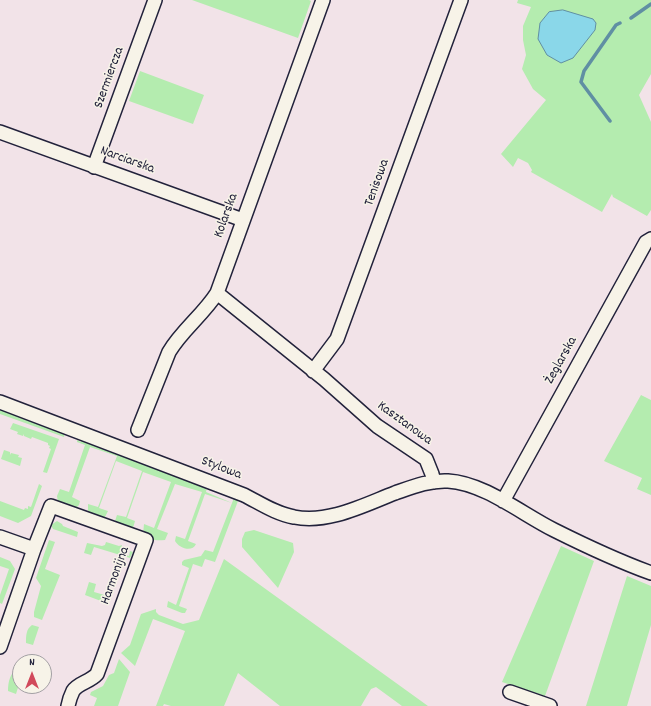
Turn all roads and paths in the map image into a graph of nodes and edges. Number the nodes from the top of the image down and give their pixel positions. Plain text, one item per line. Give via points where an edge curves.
1 (155, 0) edge
2 (323, 0) edge
3 (461, 0) edge
4 (0, 132) edge
5 (94, 167) junction
6 (243, 220) junction
7 (651, 239) edge
8 (217, 293) junction
9 (313, 371) junction
10 (0, 402) edge
11 (138, 430) dead end
12 (434, 482) junction
13 (503, 501) junction
14 (0, 537) edge
15 (34, 549) junction
16 (651, 573) edge
17 (0, 647) edge
18 (510, 692) dead end
19 (68, 706) edge
20 (550, 706) edge

1 - 5 street, Szermiercza
2 - 6 street, Kolarska
3 - 9 street, Tenisowa via 337,339
4 - 5 street, Narciarska
5 - 6 street, Narciarska
6 - 8 street, Kolarska
7 - 13 street, Żeglarska via 646,242
8 - 9 street, Kasztanowa
8 - 11 street, Kolarska via 175,343
9 - 12 street, Kasztanowa via 377,426 426,459
10 - 12 street, Stylowa via 230,490 276,512 293,517 311,518 345,512 422,483
12 - 13 street via 448,481 470,485
13 - 16 street via 553,530
14 - 15 street
15 - 17 street
15 - 19 street, Harmonijna via 51,506 146,540 97,674 92,680 74,690
18 - 20 street

